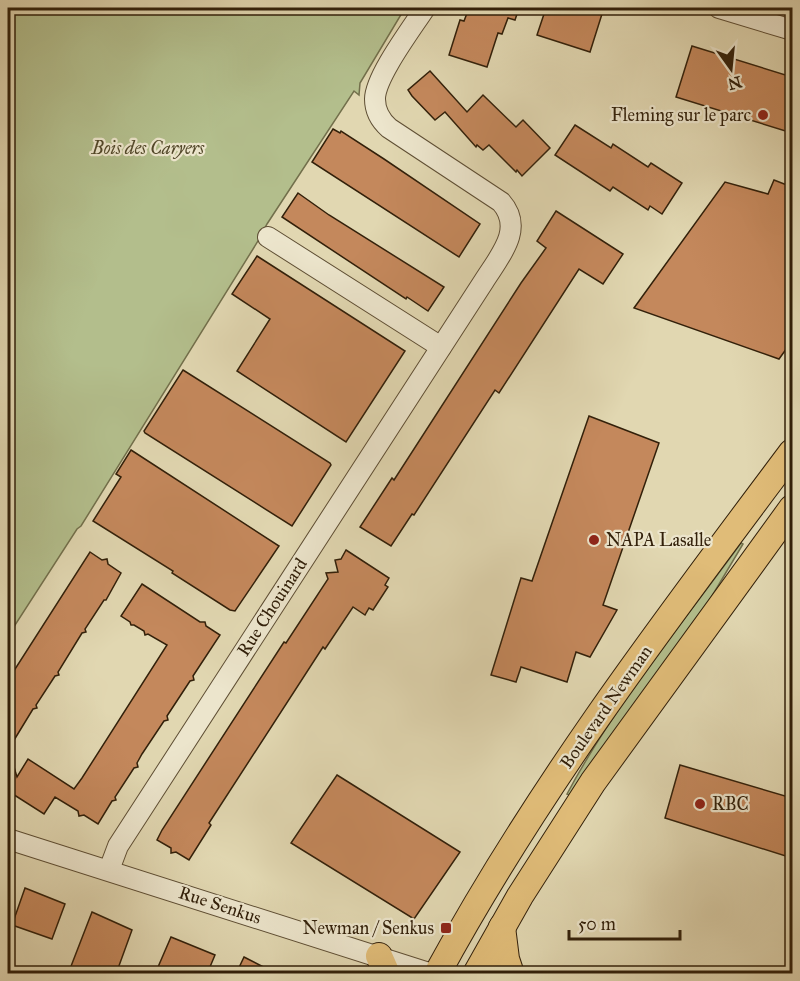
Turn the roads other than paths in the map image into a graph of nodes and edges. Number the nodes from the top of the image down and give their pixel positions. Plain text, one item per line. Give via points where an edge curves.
1 (425, 8) edge
2 (719, 8) edge
3 (792, 30) edge
4 (268, 237) dead end
5 (441, 347) junction
6 (792, 452) edge
7 (792, 508) edge
8 (8, 839) edge
9 (109, 870) junction
10 (502, 927) junction
11 (383, 965) edge
12 (432, 974) edge
13 (437, 974) edge
14 (476, 974) edge
15 (511, 974) edge

1 - 5 street, Rue Chouinard via 382,77 375,93 376,111 389,128 501,202 512,228 505,248
2 - 3 street
4 - 5 street
5 - 9 street, Rue Chouinard via 118,846
6 - 13 main road, Boulevard Newman via 537,806
7 - 10 main road, Boulevard Newman via 593,782
8 - 9 street, Rue Senkus
9 - 11 street, Rue Senkus
10 - 14 main road, Boulevard Newman
10 - 15 main road
11 - 12 street, Rue Senkus

